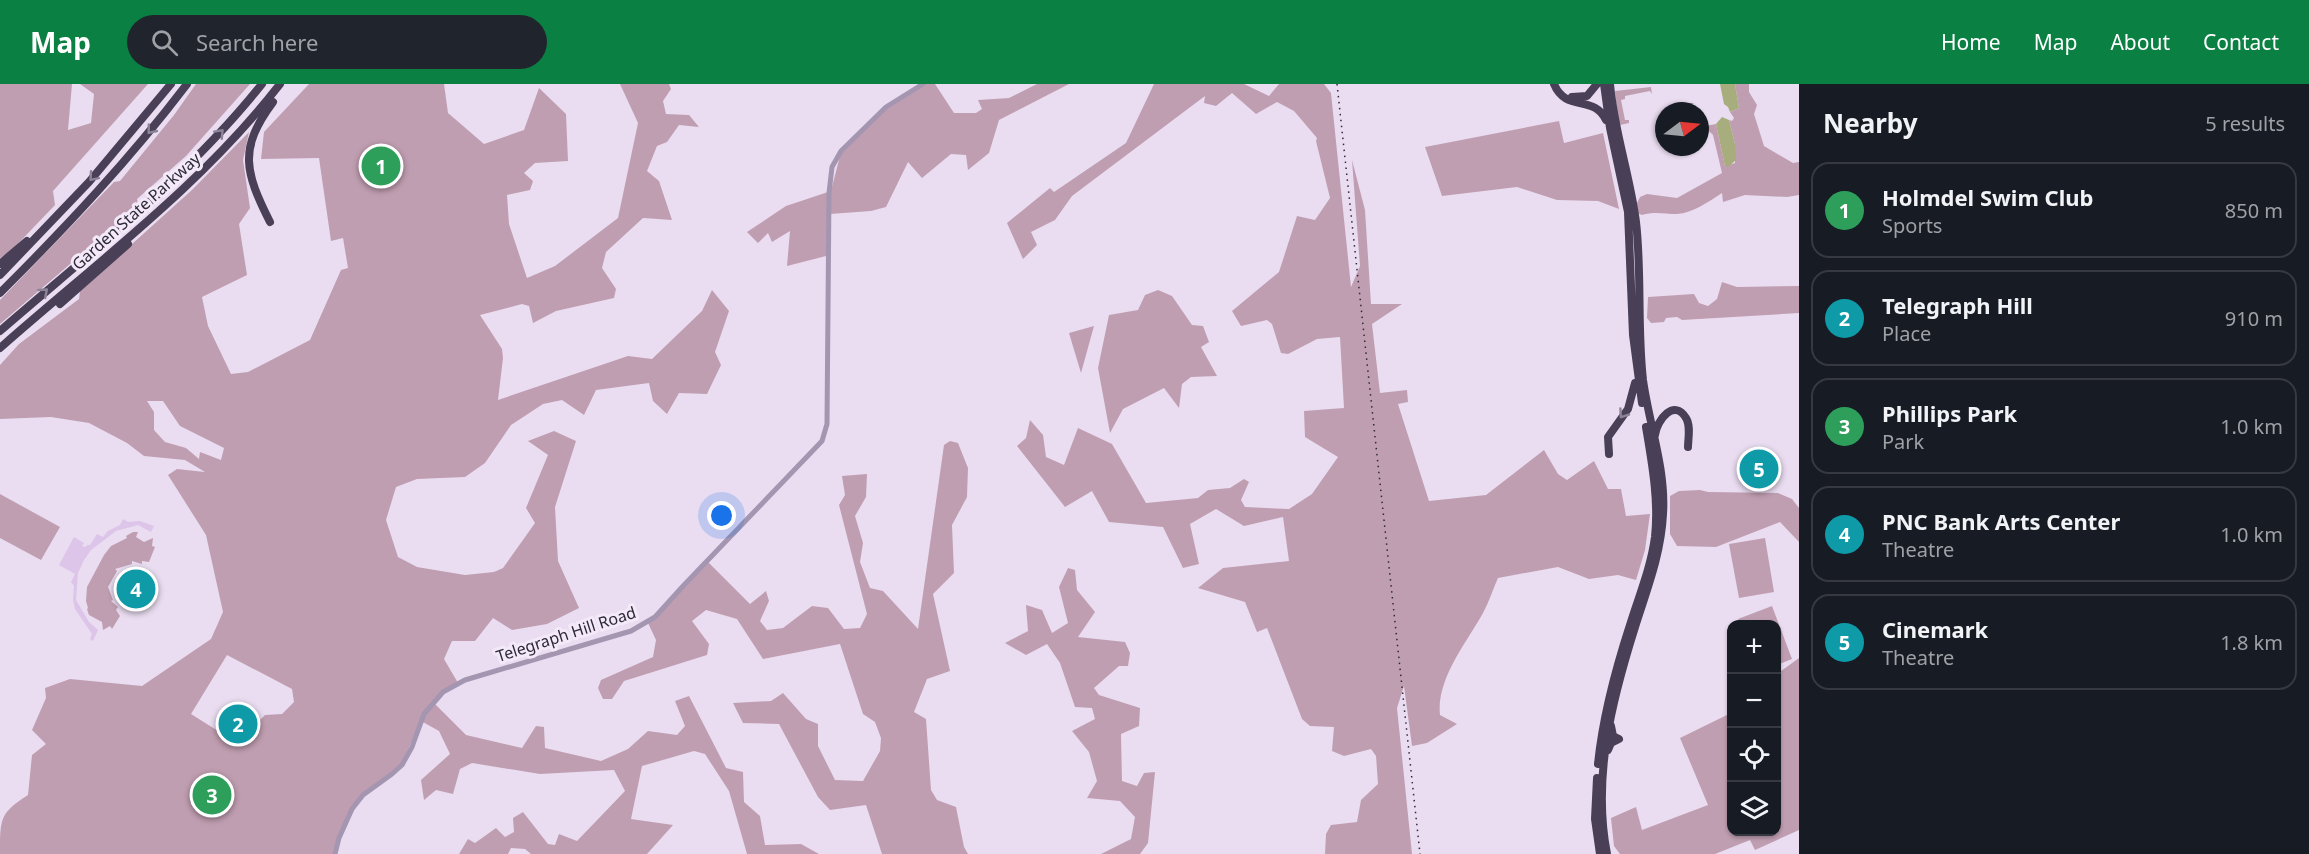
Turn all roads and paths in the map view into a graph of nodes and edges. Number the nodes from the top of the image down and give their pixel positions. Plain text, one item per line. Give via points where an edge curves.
1 (171, 84) edge
2 (187, 84) edge
3 (261, 84) edge
4 (282, 84) edge
5 (923, 84) edge
6 (1554, 84) edge
7 (1559, 84) edge
8 (1598, 84) edge
9 (1604, 84) edge
10 (1610, 84) edge
11 (1610, 128) junction
12 (160, 210) junction
13 (270, 222) dead end
14 (50, 224) junction
15 (0, 264) edge
16 (0, 275) edge
17 (0, 293) edge
18 (60, 304) dead end
19 (0, 331) edge
20 (0, 348) edge
21 (1636, 372) junction
22 (1655, 442) junction
23 (1688, 447) dead end
24 (1609, 454) dead end
25 (335, 854) edge
26 (1600, 854) edge
27 (1607, 854) edge

1 -> 14 highway
2 -> 17 highway, Garden State Parkway via 116,173
19 -> 3 highway, Garden State Parkway via 175,179
4 - 12 highway, Garden State Parkway via 227,146
4 - 13 highway via 254,129 249,150 252,179
5 - 25 street, Telegraph Hill Road via 886,107 841,151 832,167 827,424 822,441 650,621 614,637 465,680 439,695 424,714 405,761 352,809
6 - 11 highway via 1566,100 1598,108
7 - 8 highway via 1567,95 1580,98
9 - 11 highway
10 - 22 highway via 1636,225 1640,346
11 - 21 highway via 1628,212
12 - 18 highway via 143,231
12 - 20 highway, Garden State Parkway
14 - 15 highway
14 - 16 highway
21 -> 24 highway via 1631,402 1608,437
21 - 26 highway via 1654,482 1656,524 1650,563 1610,689 1601,736 1595,819
22 - 23 highway via 1661,417 1675,411 1688,422
22 - 27 highway via 1663,500 1660,549 1610,716 1612,734 1619,739 1609,746 1603,765 1601,805

